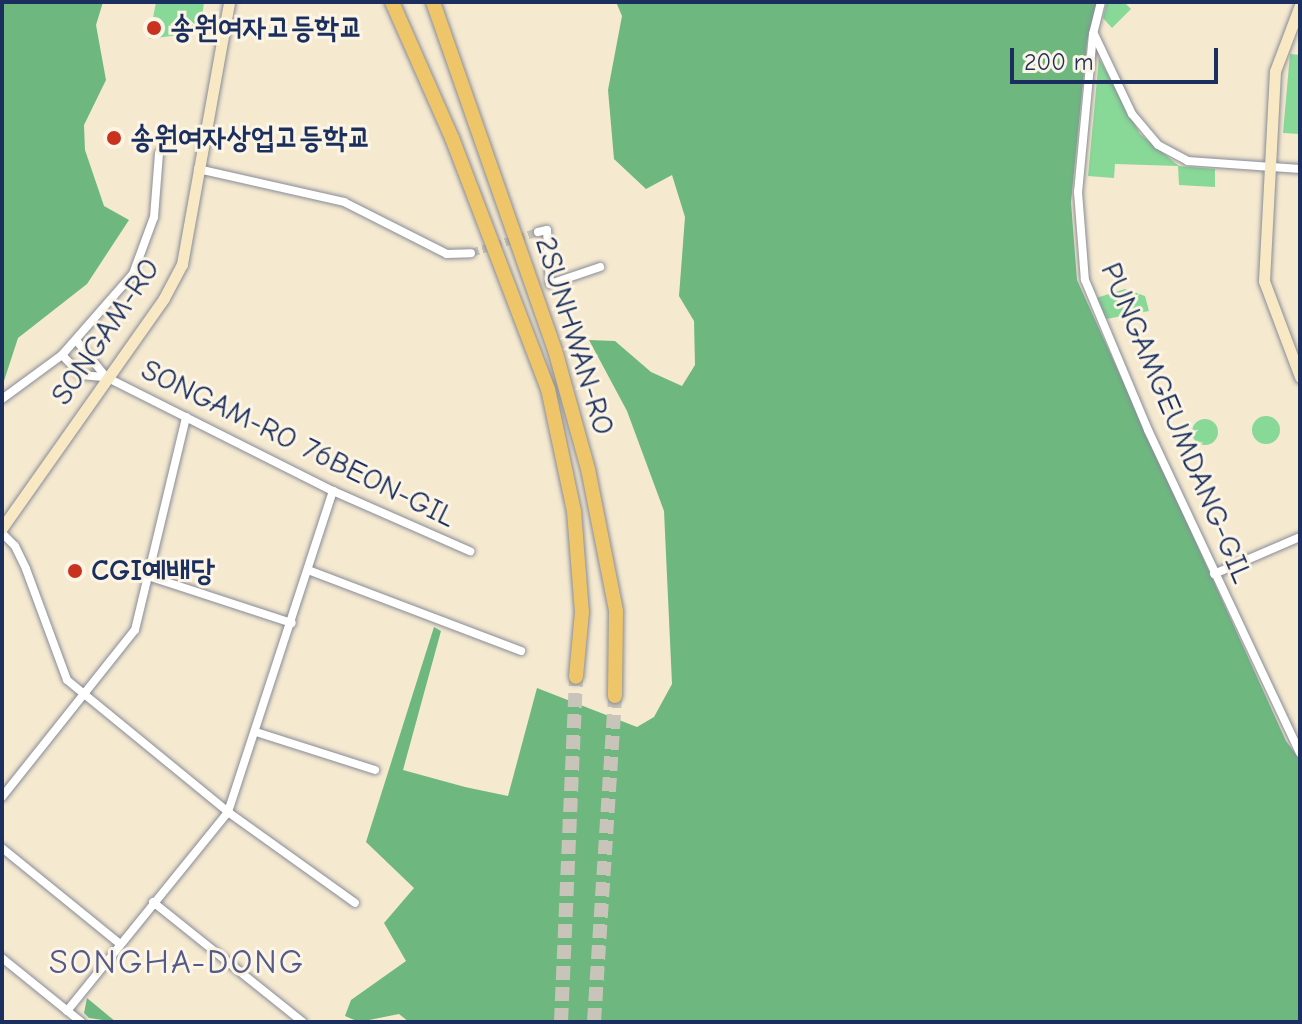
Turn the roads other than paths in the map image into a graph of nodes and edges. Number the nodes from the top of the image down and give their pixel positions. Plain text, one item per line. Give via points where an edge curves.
1 (229, 2) edge
2 (392, 2) edge
3 (433, 2) edge
4 (1101, 2) edge
5 (1300, 5) edge
6 (1093, 34) junction
7 (159, 153) dead end
8 (1270, 167) junction
9 (198, 169) junction
10 (1300, 169) edge
11 (538, 232) dead end
12 (471, 253) tunnel mouth
13 (600, 267) dead end
14 (76, 340) junction
15 (62, 355) junction
16 (106, 377) junction
17 (1300, 377) edge
18 (2, 399) edge
19 (186, 417) junction
20 (333, 491) junction
21 (2, 531) edge
22 (1300, 537) edge
23 (470, 551) dead end
24 (308, 570) junction
25 (1214, 574) junction
26 (151, 577) junction
27 (292, 623) junction
28 (521, 651) dead end
29 (576, 677) tunnel mouth
30 (84, 693) junction
31 (615, 696) tunnel mouth
32 (256, 732) junction
33 (1300, 753) edge
34 (375, 770) dead end
35 (2, 797) edge
36 (228, 812) junction
37 (2, 848) edge
38 (153, 902) junction
39 (355, 903) dead end
40 (120, 944) junction
41 (2, 958) edge
42 (67, 1011) junction
43 (81, 1022) edge
44 (303, 1022) edge

1 - 9 main road, SONGAM-RO
2 - 29 highway, 2SUNHWAN-RO via 468,179 548,389 574,511 582,612
3 - 31 highway, 2SUNHWAN-RO via 555,350 588,469 616,611
4 - 6 street, PUNGAMGEUMDANG-GIL
5 - 8 main road via 1277,61
6 - 8 street via 1132,114 1158,145 1188,161
6 - 25 street, PUNGAMGEUMDANG-GIL via 1078,192 1081,267 1100,323
7 - 14 street via 154,217 144,251 118,296
8 - 10 street
8 - 17 main road via 1264,281
9 - 12 street via 344,202 447,254
9 - 16 main road, SONGAM-RO via 182,264
11 - 13 street via 547,230 550,284
14 - 15 street
14 - 16 street
15 - 16 street, SONGAM-RO 76BEON-GIL via 81,375
15 - 18 street
16 - 19 street, SONGAM-RO 76BEON-GIL
16 - 21 main road, SONGAM-RO
19 - 20 street, SONGAM-RO 76BEON-GIL
19 - 26 street
20 - 23 street, SONGAM-RO 76BEON-GIL
20 - 24 street
21 - 30 street via 26,569 59,669
22 - 25 street
24 - 27 street
24 - 28 street
25 - 33 street, PUNGAMGEUMDANG-GIL
26 - 27 street
26 - 30 street via 135,630
27 - 32 street
30 - 35 street
30 - 36 street
32 - 34 street
32 - 36 street
36 - 38 street
36 - 39 street
37 - 40 street
38 - 40 street
38 - 44 street
40 - 42 street
41 - 42 street
42 - 43 street

